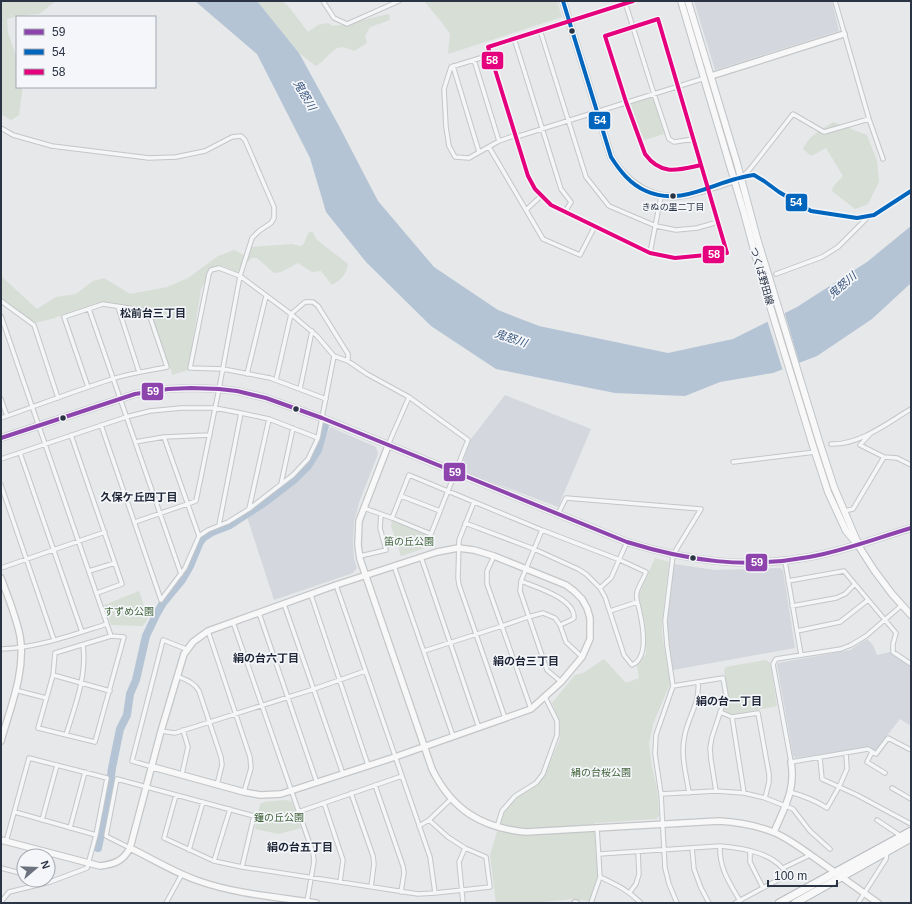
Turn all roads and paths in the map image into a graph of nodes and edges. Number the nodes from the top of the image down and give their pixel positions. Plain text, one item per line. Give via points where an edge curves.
1 (323, 1) edge
2 (399, 1) edge
3 (563, 1) edge
4 (633, 1) edge
5 (681, 1) edge
6 (688, 1) edge
7 (835, 1) edge
8 (625, 2) edge
9 (569, 21) junction
10 (633, 27) junction
11 (540, 30) junction
12 (844, 34) junction
13 (514, 38) junction
14 (490, 55) junction
15 (474, 60) junction
16 (453, 66) junction
17 (708, 77) junction
18 (678, 86) junction
19 (654, 94) junction
20 (626, 102) junction
21 (597, 111) junction
22 (870, 119) junction
23 (568, 121) junction
24 (1, 128) edge
25 (543, 129) junction
26 (516, 136) junction
27 (694, 139) junction
28 (499, 141) junction
29 (489, 147) junction
30 (479, 152) junction
31 (883, 159) dead end
32 (701, 165) junction
33 (741, 178) junction
34 (734, 180) junction
35 (708, 188) junction
36 (911, 191) edge
37 (541, 196) junction
38 (661, 196) junction
39 (526, 210) junction
40 (565, 212) junction
41 (868, 216) junction
42 (718, 222) junction
43 (595, 226) junction
44 (656, 226) junction
45 (650, 253) junction
46 (776, 274) dead end
47 (240, 276) junction
48 (266, 296) junction
49 (1, 302) edge
50 (118, 307) junction
51 (89, 309) junction
52 (291, 314) junction
53 (1, 316) edge
54 (2, 325) edge
55 (312, 331) junction
56 (334, 356) junction
57 (348, 362) junction
58 (223, 368) junction
59 (139, 372) junction
60 (247, 374) junction
61 (113, 379) junction
62 (276, 380) junction
63 (88, 387) junction
64 (219, 389) junction
65 (300, 389) junction
66 (409, 396) junction
67 (58, 398) junction
68 (120, 398) junction
69 (1, 399) edge
70 (326, 399) junction
71 (32, 407) junction
72 (215, 408) junction
73 (911, 409) edge
74 (241, 413) junction
75 (7, 416) junction
76 (126, 417) junction
77 (1, 418) edge
78 (322, 418) junction
79 (269, 419) junction
80 (39, 425) junction
81 (101, 425) junction
82 (293, 428) junction
83 (873, 431) junction
84 (71, 435) junction
85 (210, 435) junction
86 (164, 437) junction
87 (1, 438) edge
88 (318, 438) junction
89 (135, 442) junction
90 (45, 444) junction
91 (831, 444) dead end
92 (388, 446) junction
93 (814, 449) junction
94 (20, 453) junction
95 (884, 457) junction
96 (1, 459) edge
97 (733, 462) dead end
98 (911, 465) edge
99 (455, 472) junction
100 (1, 484) edge
101 (281, 484) junction
102 (448, 490) junction
103 (401, 496) junction
104 (474, 502) junction
105 (187, 504) junction
106 (364, 508) junction
107 (249, 509) junction
108 (440, 511) junction
109 (844, 511) junction
110 (160, 513) junction
111 (381, 514) junction
112 (558, 514) junction
113 (392, 518) junction
114 (135, 522) junction
115 (466, 522) junction
116 (219, 525) junction
117 (911, 528) edge
118 (542, 530) junction
119 (105, 532) junction
120 (199, 536) junction
121 (79, 541) junction
122 (627, 542) junction
123 (858, 545) junction
124 (458, 548) junction
125 (534, 549) junction
126 (53, 550) junction
127 (673, 555) junction
128 (360, 556) junction
129 (494, 556) junction
130 (421, 557) junction
131 (27, 559) junction
132 (620, 560) junction
133 (785, 561) junction
134 (115, 563) junction
135 (394, 566) junction
136 (1, 568) edge
137 (526, 569) junction
138 (89, 571) junction
139 (181, 574) junction
140 (365, 576) junction
141 (1, 578) edge
142 (788, 581) junction
143 (521, 582) junction
144 (855, 584) junction
145 (336, 585) junction
146 (600, 588) junction
147 (96, 593) junction
148 (311, 595) junction
149 (868, 600) junction
150 (637, 602) junction
151 (284, 604) junction
152 (902, 604) junction
153 (792, 606) junction
154 (610, 611) junction
155 (259, 613) junction
156 (911, 614) edge
157 (528, 617) junction
158 (885, 620) junction
159 (232, 622) junction
160 (107, 624) junction
161 (560, 625) junction
162 (502, 626) junction
163 (208, 631) junction
164 (797, 631) junction
165 (82, 632) junction
166 (476, 634) junction
167 (111, 636) junction
168 (54, 640) junction
169 (450, 642) junction
170 (83, 645) junction
171 (21, 648) junction
172 (1, 649) edge
173 (186, 649) junction
174 (424, 651) junction
175 (801, 655) junction
176 (582, 657) junction
177 (911, 664) edge
178 (365, 671) junction
179 (53, 675) junction
180 (177, 676) junction
181 (340, 680) junction
182 (561, 682) junction
183 (698, 682) junction
184 (81, 683) junction
185 (673, 686) junction
186 (314, 689) junction
187 (15, 690) junction
188 (110, 691) junction
189 (288, 697) junction
190 (546, 697) junction
191 (46, 698) junction
192 (261, 706) junction
193 (531, 709) junction
194 (720, 712) junction
195 (235, 714) junction
196 (732, 717) junction
197 (505, 718) junction
198 (209, 722) junction
199 (479, 728) junction
200 (183, 730) junction
201 (161, 731) junction
202 (66, 735) junction
203 (453, 736) junction
204 (1, 741) edge
205 (424, 746) junction
206 (911, 750) edge
207 (872, 752) junction
208 (846, 753) junction
209 (395, 757) junction
210 (820, 758) junction
211 (791, 762) junction
212 (57, 764) junction
213 (368, 765) junction
214 (153, 767) junction
215 (85, 772) junction
216 (885, 773) dead end
217 (182, 774) junction
218 (343, 774) junction
219 (402, 776) junction
220 (317, 783) junction
221 (217, 785) junction
222 (375, 785) junction
223 (148, 787) junction
224 (839, 787) junction
225 (892, 788) dead end
226 (716, 791) junction
227 (244, 792) junction
228 (291, 792) junction
229 (790, 792) junction
230 (351, 793) junction
231 (689, 793) junction
232 (744, 793) junction
233 (661, 794) junction
234 (176, 795) junction
235 (765, 798) junction
236 (451, 799) junction
237 (911, 799) edge
238 (203, 802) junction
239 (324, 803) junction
240 (786, 805) junction
241 (230, 810) junction
242 (15, 812) junction
243 (298, 812) junction
244 (42, 820) junction
245 (429, 820) junction
246 (876, 820) dead end
247 (663, 824) junction
248 (911, 824) edge
249 (419, 826) junction
250 (70, 828) junction
251 (497, 828) junction
252 (597, 828) junction
253 (911, 831) edge
254 (774, 832) junction
255 (96, 835) junction
256 (900, 836) junction
257 (911, 838) edge
258 (4, 841) edge
259 (720, 846) junction
260 (130, 848) junction
261 (465, 848) junction
262 (692, 848) junction
263 (830, 849) dead end
264 (189, 850) junction
265 (665, 850) junction
266 (750, 851) junction
267 (638, 852) junction
268 (887, 852) junction
269 (599, 854) junction
270 (810, 855) junction
271 (214, 861) junction
272 (88, 864) junction
273 (242, 867) junction
274 (1, 868) edge
275 (783, 868) junction
276 (835, 871) junction
277 (16, 872) edge
278 (182, 874) junction
279 (311, 877) junction
280 (842, 877) junction
281 (600, 878) junction
282 (56, 880) edge
283 (340, 882) junction
284 (372, 887) junction
285 (25, 888) edge
286 (763, 888) junction
287 (462, 890) junction
288 (401, 892) junction
289 (630, 892) junction
290 (434, 893) junction
291 (865, 894) junction
292 (740, 900) junction
293 (1, 901) edge
294 (307, 902) junction
295 (781, 902) edge
296 (166, 903) edge
297 (316, 903) edge
298 (463, 903) edge
299 (591, 903) edge
300 (641, 903) edge
301 (678, 903) edge
302 (709, 903) edge
303 (735, 903) edge
304 (795, 903) edge
305 (858, 903) edge
306 (878, 903) edge

1 - 2 street via 334,18 347,24
3 - 9 street
4 - 8 street
5 - 17 main road, つくば野田線
6 - 17 main road, つくば野田線
7 - 12 street
8 - 9 street
8 - 10 street
9 - 11 street
9 - 21 street
10 - 18 street via 658,19
10 - 19 street
10 - 20 street via 606,36
11 - 13 street
11 - 23 street
12 - 17 street
12 - 22 street
13 - 14 street via 488,47
13 - 25 street
14 - 15 street
14 - 26 street
15 - 16 street
15 - 28 street
16 - 30 street
16 - 30 street via 444,89 449,146 454,157 469,158
17 - 18 street
17 - 33 main road, つくば野田線
17 - 34 main road, つくば野田線
18 - 19 street
18 - 27 street
19 - 20 street
19 - 27 street via 669,139 674,142
20 - 21 street
20 - 32 street via 642,148 649,160 674,171
21 - 23 street
21 - 38 street via 611,157 622,174 636,185
22 - 31 street
22 - 33 street via 824,132 793,114
23 - 25 street
23 - 44 street via 586,177 609,206
24 - 47 street via 13,135 52,146 149,158 182,156 205,151 232,137 242,136 275,213 271,223 252,238
25 - 26 street
25 - 40 street via 561,189 571,202
26 - 28 street
26 - 37 street via 528,176
27 - 32 street
28 - 29 street
29 - 30 street
29 - 39 street
32 - 35 street
33 - 34 street
33 - 41 street via 754,175 811,210 857,218
33 - 109 main road, つくば野田線 via 820,444
34 - 35 street
34 - 93 main road, つくば野田線
35 - 38 street via 680,196
35 - 42 street
36 - 41 street via 883,210
37 - 39 street
37 - 40 street
38 - 44 street
39 - 43 street via 543,239 580,255
40 - 43 street
41 - 46 street via 838,247 822,257
42 - 44 street via 676,230
42 - 45 street via 727,252 675,258
43 - 45 street
44 - 45 street
47 - 48 street
47 - 58 street
47 - 58 street via 219,268 211,270 208,274 190,368
48 - 52 street
48 - 60 street
49 - 67 street via 34,325
50 - 51 street via 102,304
50 - 59 street
50 - 59 street via 148,311 167,367
51 - 61 street
51 - 63 street via 64,318
52 - 55 street
52 - 57 street via 305,302 313,302 318,306 348,354
52 - 62 street
53 - 54 street
54 - 71 street
55 - 56 street
55 - 65 street
56 - 57 street
56 - 70 street
57 - 66 street
58 - 60 street
58 - 64 street
59 - 61 street
60 - 62 street
61 - 63 street
61 - 68 street
62 - 65 street
63 - 67 street
64 - 68 street via 168,389
64 - 72 street
64 - 78 street via 266,398
65 - 70 street
66 - 92 street
66 - 99 street via 468,440
67 - 71 street
68 - 76 street
68 - 80 street
69 - 75 street
70 - 78 street
71 - 75 street
71 - 80 street
72 - 74 street
72 - 76 street via 150,411
72 - 85 street
73 - 83 street
74 - 79 street
74 - 116 street
75 - 77 street
76 - 81 street
76 - 89 street
78 - 88 street
78 - 92 street
79 - 82 street
79 - 107 street
80 - 87 street
80 - 90 street
81 - 84 street
81 - 114 street
82 - 88 street
82 - 101 street
83 - 91 street via 850,441
83 - 95 street via 860,445
84 - 90 street
84 - 119 street
85 - 86 street
85 - 105 street via 196,501
86 - 89 street
86 - 105 street
88 - 101 street via 308,459
89 - 110 street
90 - 94 street
90 - 121 street
92 - 99 street
92 - 106 street
93 - 97 street
93 - 123 main road, つくば野田線 via 837,512 846,531
94 - 96 street
94 - 126 street
95 - 98 street via 897,458
95 - 109 street via 853,509
99 - 102 street
99 - 112 street
100 - 131 street
101 - 107 street
102 - 103 street via 409,475
102 - 104 street
102 - 108 street
103 - 108 street
103 - 113 street
104 - 115 street
104 - 118 street
105 - 110 street
105 - 120 street
106 - 111 street
106 - 128 street via 358,531
107 - 116 street
108 - 113 street via 431,534
109 - 123 main road, つくば野田線
110 - 114 street
110 - 139 street
111 - 113 street
111 - 128 street via 380,528 386,550
112 - 122 street
112 - 127 street via 566,498 701,509
114 - 139 street via 161,600
115 - 124 street
115 - 125 street
116 - 120 street
117 - 123 street
118 - 125 street
118 - 132 street
119 - 121 street
119 - 134 street
120 - 139 street
121 - 126 street
121 - 138 street
122 - 127 street
122 - 132 street
123 - 133 street
123 - 152 main road, つくば野田線 via 877,575
124 - 129 street
124 - 130 street
124 - 166 street via 459,586
125 - 137 street
125 - 146 street via 578,569
126 - 131 street
126 - 165 street
127 - 133 street via 724,562
127 - 185 street via 665,621
128 - 140 street
129 - 137 street
129 - 162 street via 487,571 487,578
130 - 135 street
130 - 169 street
131 - 136 street
131 - 168 street
132 - 146 street via 612,578
132 - 150 street via 646,572 637,592
133 - 142 street
134 - 138 street
134 - 147 street via 122,584
135 - 140 street
135 - 174 street
137 - 143 street
137 - 176 street via 566,585 582,599 590,618 591,629 590,639
138 - 147 street
140 - 145 street
140 - 205 street
141 - 171 street via 18,629
142 - 144 street via 844,571
142 - 153 street
143 - 157 street via 520,591
143 - 161 street via 556,596 571,609 573,619
144 - 149 street
144 - 153 street via 845,594 836,598
145 - 148 street
145 - 178 street
146 - 154 street
147 - 160 street
148 - 151 street
148 - 181 street
149 - 158 street
149 - 164 street via 840,622
150 - 154 street
150 - 154 street via 644,645 642,654 632,665 624,655
151 - 155 street
151 - 186 street
152 - 156 main road, つくば野田線
152 - 158 street
153 - 164 street
155 - 159 street
155 - 189 street
157 - 161 street via 543,613 555,618
157 - 162 street
157 - 182 street via 547,670
158 - 175 street via 851,645
158 - 177 street via 896,633 893,652
159 - 163 street
159 - 192 street
160 - 165 street
160 - 167 street
161 - 176 street via 566,642
162 - 166 street
162 - 193 street
163 - 173 street
163 - 195 street
164 - 175 street
165 - 168 street
166 - 169 street
166 - 197 street
167 - 170 street
167 - 188 street via 124,637
168 - 171 street
169 - 174 street
169 - 199 street
170 - 179 street via 55,653
170 - 184 street via 85,658
171 - 172 street
171 - 187 street
173 - 180 street
173 - 214 street via 163,640 132,761
174 - 203 street
175 - 211 street via 776,659 773,664
176 - 182 street
178 - 181 street
178 - 209 street
179 - 184 street
179 - 191 street
180 - 198 street via 196,686
180 - 201 street
181 - 186 street
181 - 213 street
182 - 190 street
183 - 185 street
183 - 194 street via 723,678 726,694
183 - 231 street via 699,694 683,745
184 - 188 street
184 - 202 street
185 - 233 street via 654,744
186 - 189 street
186 - 218 street
187 - 191 street
187 - 204 street
188 - 202 street via 95,742
189 - 192 street
189 - 220 street
190 - 193 street
190 - 251 street via 557,721 557,736 543,774 536,783 515,796 502,811
191 - 202 street via 38,728
192 - 195 street
192 - 228 street
193 - 197 street
194 - 196 street
194 - 226 street via 710,748
195 - 198 street
195 - 227 street via 251,762
196 - 232 street
196 - 235 street via 758,712 769,774
197 - 199 street
198 - 200 street
198 - 221 street via 222,761
199 - 203 street
200 - 201 street via 175,733
200 - 217 street via 188,747
201 - 214 street
203 - 205 street
205 - 209 street
205 - 236 street via 439,785
206 - 207 street via 888,738 876,754
207 - 208 street via 868,750
207 - 216 street via 867,762
208 - 210 street
208 - 224 street via 847,769
209 - 213 street
209 - 219 street
210 - 211 street
210 - 224 street via 822,779
211 - 229 street via 793,782
212 - 215 street
212 - 242 street via 29,758
212 - 244 street
213 - 218 street
214 - 217 street
214 - 223 street
215 - 250 street
215 - 255 street via 106,778
217 - 221 street
218 - 220 street
219 - 222 street
219 - 249 street
220 - 228 street
221 - 227 street
222 - 230 street
222 - 288 street via 403,866
223 - 234 street
223 - 260 street
223 - 260 street via 117,779 106,836
224 - 229 street via 827,808 805,796
224 - 248 street
225 - 237 street
226 - 231 street
226 - 232 street
227 - 228 street via 260,795
228 - 243 street
229 - 240 street
230 - 239 street
230 - 284 street via 373,856
231 - 233 street
232 - 235 street
233 - 247 street
234 - 238 street
234 - 264 street via 164,838
235 - 240 street
236 - 245 street
236 - 251 street via 480,821
238 - 241 street
238 - 264 street
239 - 243 street
239 - 283 street via 343,860
240 - 254 street
240 - 263 street via 793,809 810,831
241 - 271 street
241 - 273 street via 254,816
242 - 244 street
242 - 258 street
243 - 279 street via 313,853
244 - 250 street
245 - 249 street
245 - 261 street
246 - 256 street
247 - 252 street
247 - 254 street via 737,822
247 - 265 street
249 - 290 street via 430,858
250 - 255 street
251 - 252 street via 526,832
252 - 269 street
253 - 256 highway
254 - 270 street
255 - 272 street
256 - 276 highway
257 - 268 highway
258 - 272 street
259 - 262 street
259 - 266 street
259 - 292 street via 720,858 726,876
260 - 272 street via 126,856 110,865
260 - 278 street
261 - 287 street via 460,862
261 - 287 street via 486,857 490,887
262 - 265 street
262 - 302 street via 694,869
264 - 271 street
265 - 267 street
265 - 301 street via 665,868
266 - 275 street via 763,855
266 - 286 street via 750,862
267 - 269 street
267 - 289 street via 638,874 636,884
268 - 280 highway
268 - 291 street via 886,859
269 - 281 street
270 - 275 street
270 - 276 street
271 - 273 street
272 - 282 street via 86,868
273 - 279 street
274 - 277 street
275 - 286 street via 787,875
276 - 280 street
276 - 295 highway
278 - 294 street via 215,886
278 - 296 street
279 - 283 street
279 - 294 street
280 - 291 street
280 - 304 highway
281 - 289 street
281 - 299 street
283 - 284 street
284 - 288 street
285 - 293 street via 9,892
286 - 292 street
287 - 290 street
287 - 298 street
288 - 290 street
289 - 300 street
291 - 305 street
291 - 306 street
292 - 303 street
294 - 297 street

